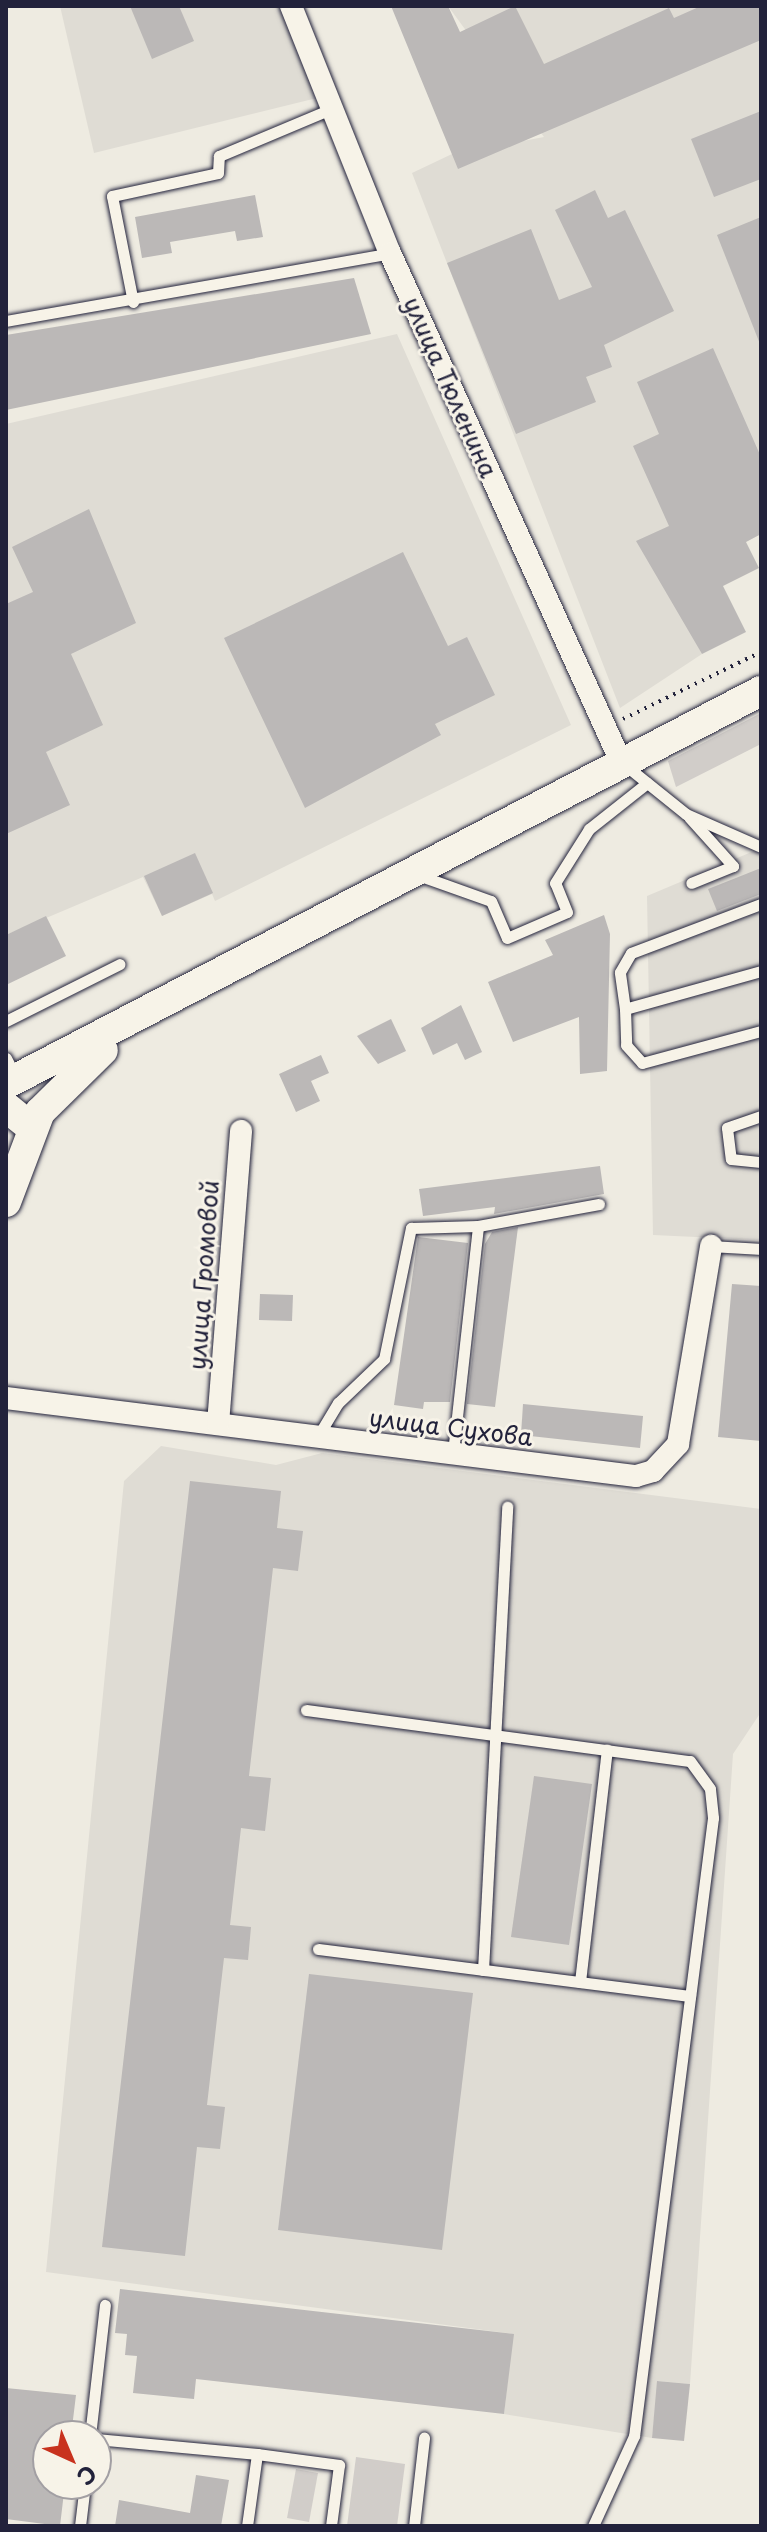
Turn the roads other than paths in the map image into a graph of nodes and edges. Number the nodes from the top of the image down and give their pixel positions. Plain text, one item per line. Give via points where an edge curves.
1 (291, 6) edge
2 (331, 109) junction
3 (390, 253) junction
4 (133, 302) junction
5 (6, 321) edge
6 (761, 691) edge
7 (621, 762) junction
8 (647, 783) junction
9 (686, 814) junction
10 (761, 847) edge
11 (413, 873) junction
12 (691, 883) dead end
13 (761, 904) edge
14 (120, 964) dead end
15 (761, 971) edge
16 (625, 1009) junction
17 (149, 1014) junction
18 (6, 1021) edge
19 (761, 1031) edge
20 (9, 1082) edge
21 (761, 1116) edge
22 (31, 1127) junction
23 (241, 1131) dead end
24 (761, 1162) edge
25 (6, 1202) edge
26 (599, 1204) dead end
27 (478, 1226) junction
28 (711, 1246) joint
29 (761, 1249) edge
30 (6, 1398) edge
31 (218, 1424) junction
32 (318, 1436) junction
33 (453, 1453) junction
34 (507, 1507) dead end
35 (306, 1710) dead end
36 (490, 1734) junction
37 (607, 1750) junction
38 (318, 1949) dead end
39 (483, 1970) junction
40 (580, 1982) junction
41 (690, 1996) junction
42 (105, 2305) dead end
43 (92, 2420) edge
44 (424, 2438) dead end
45 (112, 2440) edge
46 (257, 2454) junction
47 (83, 2500) edge
48 (80, 2526) edge
49 (247, 2526) edge
50 (331, 2526) edge
51 (414, 2526) edge
52 (593, 2526) edge

1 - 2 street, улица Тюленина
2 - 3 street, улица Тюленина
2 - 4 lane via 219,156 218,173 112,196
3 - 4 lane
3 - 7 street, улица Тюленина
4 - 5 lane
6 - 7 main road
7 - 8 lane
7 - 11 main road
8 - 9 lane
8 - 11 lane via 589,829 555,883 567,912 507,938 491,901
9 - 10 lane
9 - 12 lane via 733,866
11 - 17 main road
13 - 16 lane via 631,953 620,972
14 - 18 lane
15 - 16 lane
16 - 19 lane via 626,1045 642,1063
17 - 20 main road
17 - 22 main road via 78,1069
20 - 22 main road
21 - 24 lane via 727,1128 731,1159
22 - 25 main road
23 - 31 street, улица Громовой
26 - 27 lane
27 - 32 lane via 411,1228 405,1235 384,1359 338,1403
27 - 33 lane
28 - 29 lane
28 - 33 street, улица Сухова via 682,1425 668,1459 636,1476
30 - 31 street, улица Сухова
31 - 32 street, улица Сухова
32 - 33 street, улица Сухова
34 - 36 lane
35 - 36 lane
36 - 37 lane
36 - 39 lane
37 - 40 lane
37 - 41 lane via 690,1761 710,1789 713,1818
38 - 39 lane
39 - 40 lane
40 - 41 lane
41 - 52 lane via 634,2436
42 - 43 lane
44 - 51 lane
45 - 46 lane
46 - 49 lane
46 - 50 lane via 339,2465
47 - 48 lane

